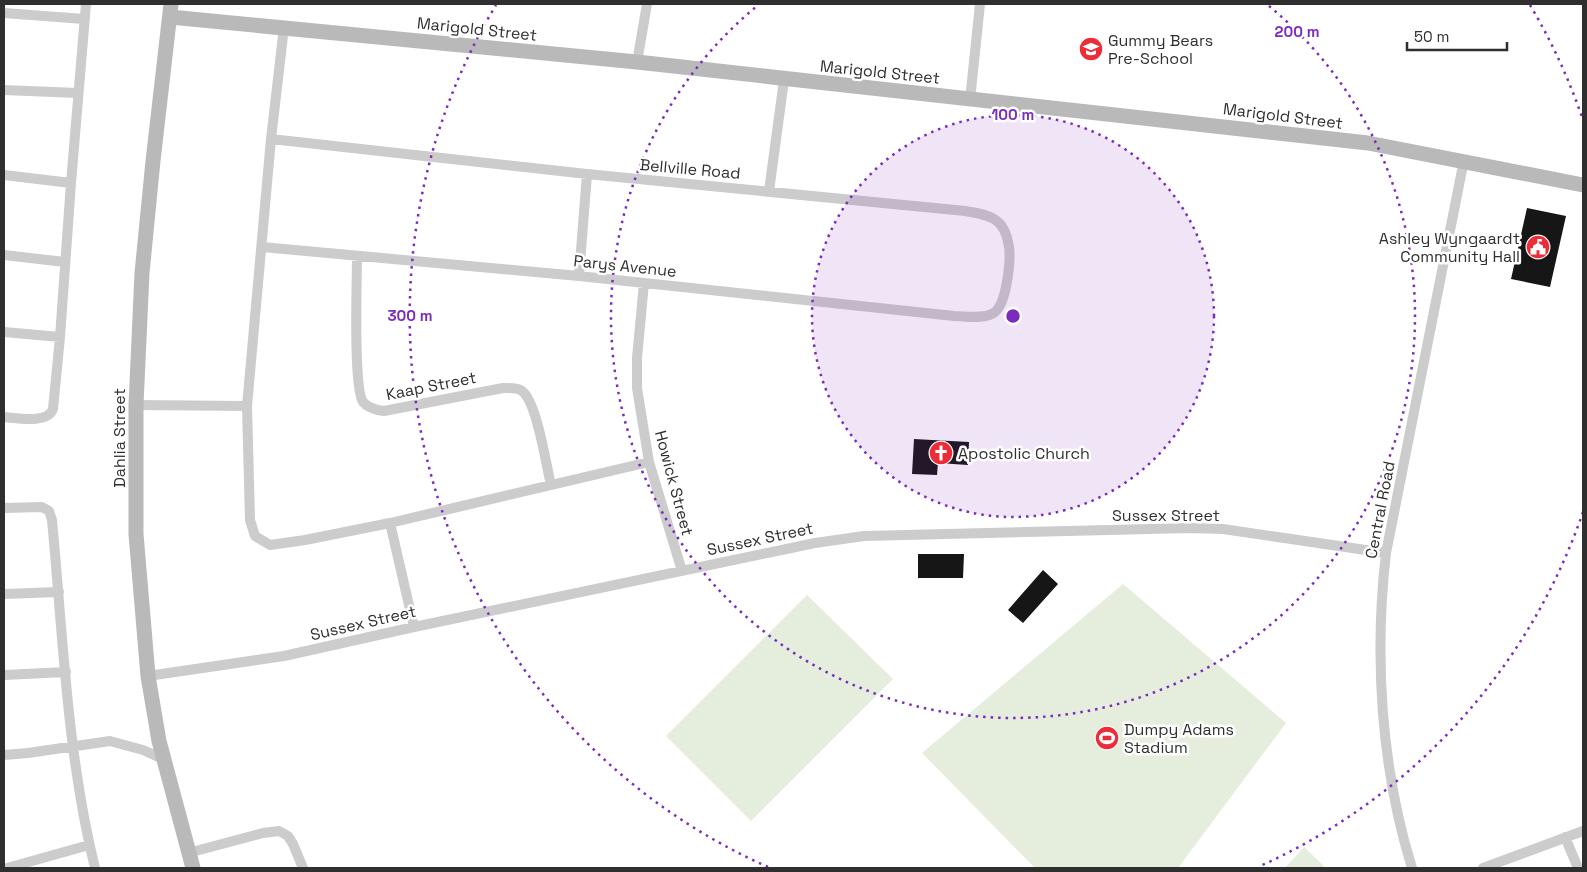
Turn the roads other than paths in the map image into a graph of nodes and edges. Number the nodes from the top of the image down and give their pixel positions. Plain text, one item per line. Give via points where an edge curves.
1 (86, 4) edge
2 (647, 4) edge
3 (980, 4) edge
4 (171, 10) edge
5 (4, 13) edge
6 (84, 19) junction
7 (284, 27) junction
8 (637, 62) junction
9 (784, 80) junction
10 (4, 90) edge
11 (78, 93) junction
12 (970, 100) junction
13 (272, 139) junction
14 (1464, 160) junction
15 (587, 174) junction
16 (4, 175) edge
17 (71, 182) junction
18 (1583, 185) edge
19 (769, 191) junction
20 (262, 247) junction
21 (4, 255) edge
22 (357, 256) junction
23 (65, 262) junction
24 (579, 276) junction
25 (644, 283) junction
26 (985, 316) joint
27 (4, 332) edge
28 (60, 337) junction
29 (136, 406) junction
30 (247, 406) junction
31 (4, 417) edge
32 (649, 462) junction
33 (551, 485) junction
34 (4, 508) edge
35 (390, 523) junction
36 (1386, 553) junction
37 (682, 571) junction
38 (59, 592) junction
39 (4, 594) edge
40 (414, 627) junction
41 (66, 672) junction
42 (4, 675) edge
43 (148, 676) junction
44 (72, 746) junction
45 (4, 755) edge
46 (163, 759) junction
47 (1583, 830) edge
48 (1566, 837) junction
49 (89, 846) junction
50 (188, 853) junction
51 (7, 868) edge
52 (95, 868) edge
53 (193, 868) edge
54 (303, 868) edge
55 (1412, 868) edge
56 (1483, 868) edge
57 (1578, 868) edge

1 - 6 street
2 - 8 street
3 - 12 street
4 - 7 street, Marigold Street
4 - 29 street, Dahlia Street via 142,273
5 - 6 street
6 - 11 street
7 - 8 street, Marigold Street
7 - 13 street
8 - 9 street, Marigold Street
9 - 12 street, Marigold Street
9 - 19 street
10 - 11 street
11 - 17 street
12 - 14 street, Marigold Street via 1368,143
13 - 15 street, Bellville Road
13 - 20 street
14 - 18 street, Marigold Street
14 - 36 street, Central Road
15 - 19 street, Bellville Road
15 - 24 street
16 - 17 street
17 - 23 street
19 - 26 street, Bellville Road via 965,211 998,222 1009,243 1006,288 999,307
20 - 22 street, Parys Avenue
20 - 30 street
21 - 23 street
22 - 24 street, Parys Avenue
22 - 33 street, Kaap Street via 356,342 359,391 363,402 375,410 384,411 503,388 523,391 534,407
23 - 28 street
24 - 25 street, Parys Avenue
25 - 26 street, Parys Avenue via 954,316
25 - 32 street, Howick Street via 637,388
27 - 28 street
28 - 31 street via 51,413 47,417 32,419
29 - 30 street
29 - 43 street, Dahlia Street via 136,534
30 - 35 street via 250,520 255,536 270,545 283,544
32 - 33 street
32 - 37 street, Howick Street
33 - 35 street
34 - 38 street via 42,506 50,511
35 - 40 street
36 - 37 street, Sussex Street via 1223,529 1056,530 864,536
36 - 55 street, Central Road via 1381,620 1384,710 1397,813
37 - 40 street, Sussex Street
38 - 39 street
38 - 41 street
40 - 43 street, Sussex Street via 284,656
41 - 42 street
41 - 44 street
43 - 46 street, Dahlia Street
44 - 45 street
44 - 46 street via 110,741
44 - 49 street
46 - 50 street, Dahlia Street
47 - 48 street
48 - 56 street
48 - 57 street
49 - 51 street
49 - 52 street
50 - 53 street, Dahlia Street
50 - 54 street via 279,831 288,836

